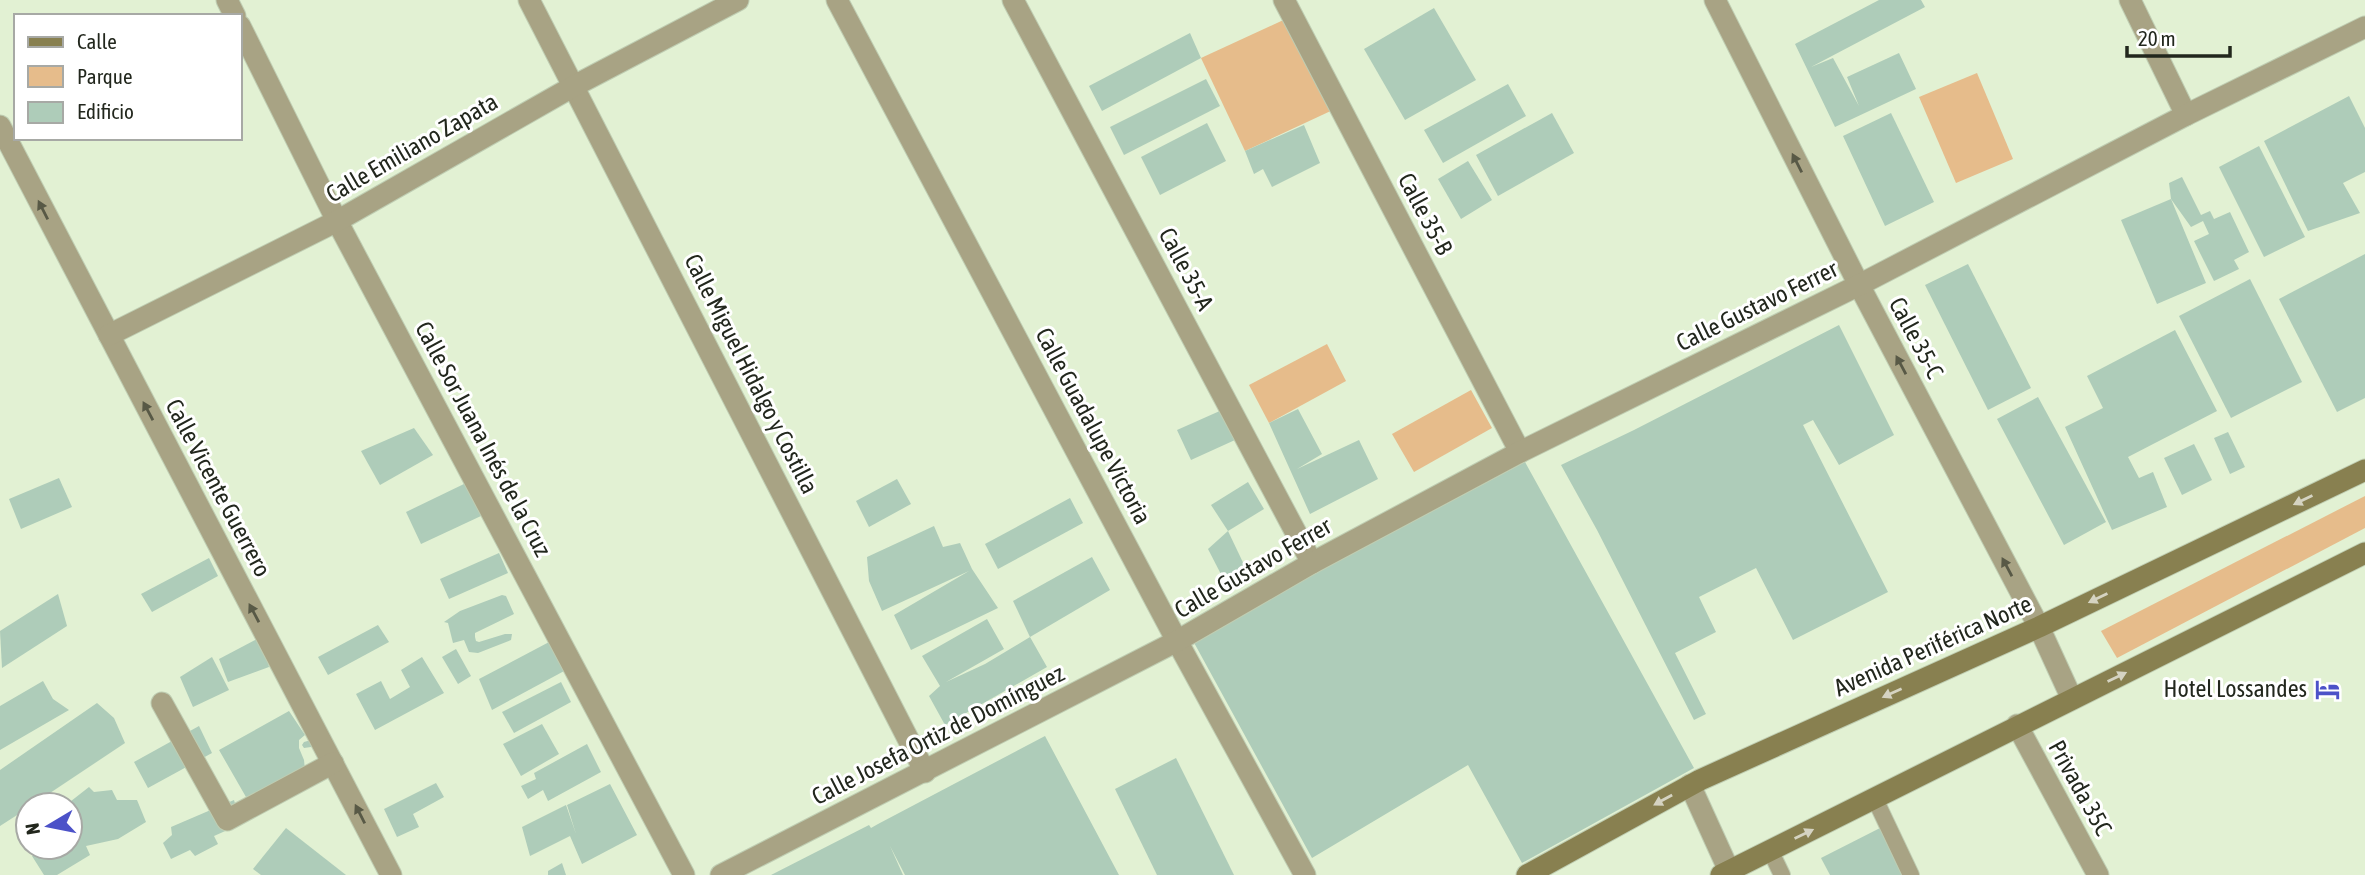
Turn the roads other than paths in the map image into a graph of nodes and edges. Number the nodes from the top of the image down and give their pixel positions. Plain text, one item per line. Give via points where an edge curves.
1 (529, 0) edge
2 (738, 0) edge
3 (837, 0) edge
4 (1013, 0) edge
5 (1284, 0) edge
6 (1715, 0) edge
7 (2130, 0) edge
8 (2365, 27) edge
9 (242, 30) edge
10 (574, 86) junction
11 (2186, 115) junction
12 (0, 125) edge
13 (337, 221) junction
14 (1859, 285) junction
15 (109, 335) junction
16 (1520, 452) junction
17 (2365, 470) edge
18 (2365, 553) edge
19 (1312, 563) junction
20 (2039, 627) junction
21 (1178, 640) junction
22 (2072, 699) junction
23 (162, 703) dead end
24 (2017, 725) junction
25 (333, 763) junction
26 (925, 772) junction
27 (1690, 785) junction
28 (1875, 799) junction
29 (1770, 850) junction
30 (1727, 874) edge
31 (391, 875) edge
32 (684, 875) edge
33 (721, 875) edge
34 (1305, 875) edge
35 (1527, 875) edge
36 (1782, 875) edge
37 (1911, 875) edge
38 (2098, 875) edge

1 - 10 street, Calle Miguel Hidalgo y Costilla
2 - 10 street, Calle Emiliano Zapata
3 - 21 street, Calle Guadalupe Victoria
4 - 19 street, Calle 35-A
5 - 16 street, Calle 35-B
14 -> 6 street, Calle 35-C
7 - 11 street
8 - 11 street, Calle Gustavo Ferrer
9 - 13 street, Calle Sor Juana Inés de la Cruz
10 - 13 street, Calle Emiliano Zapata
10 - 26 street, Calle Miguel Hidalgo y Costilla
11 - 14 street, Calle Gustavo Ferrer
15 -> 12 street, Calle Vicente Guerrero
13 - 15 street, Calle Emiliano Zapata
13 - 32 street, Calle Sor Juana Inés de la Cruz
14 - 16 street, Calle Gustavo Ferrer
20 -> 14 street, Calle 35-C
25 -> 15 street, Calle Vicente Guerrero
16 - 19 street, Calle Gustavo Ferrer
17 -> 20 main road, Avenida Periférica Norte
22 -> 18 main road
19 - 21 street, Calle Gustavo Ferrer
20 - 22 street, Calle 35-C
20 -> 27 main road, Avenida Periférica Norte
21 - 26 street, Calle Josefa Ortiz de Domínguez
21 - 34 street, Calle Guadalupe Victoria
22 - 24 main road
23 - 25 street via 227,820
24 - 28 main road
24 - 38 street, Privada 35C
31 -> 25 street, Calle Vicente Guerrero
26 - 33 street, Calle Josefa Ortiz de Domínguez
27 - 30 street
27 -> 35 main road, Avenida Periférica Norte
29 -> 28 main road
28 - 37 lane
29 - 30 main road
29 - 36 lane

